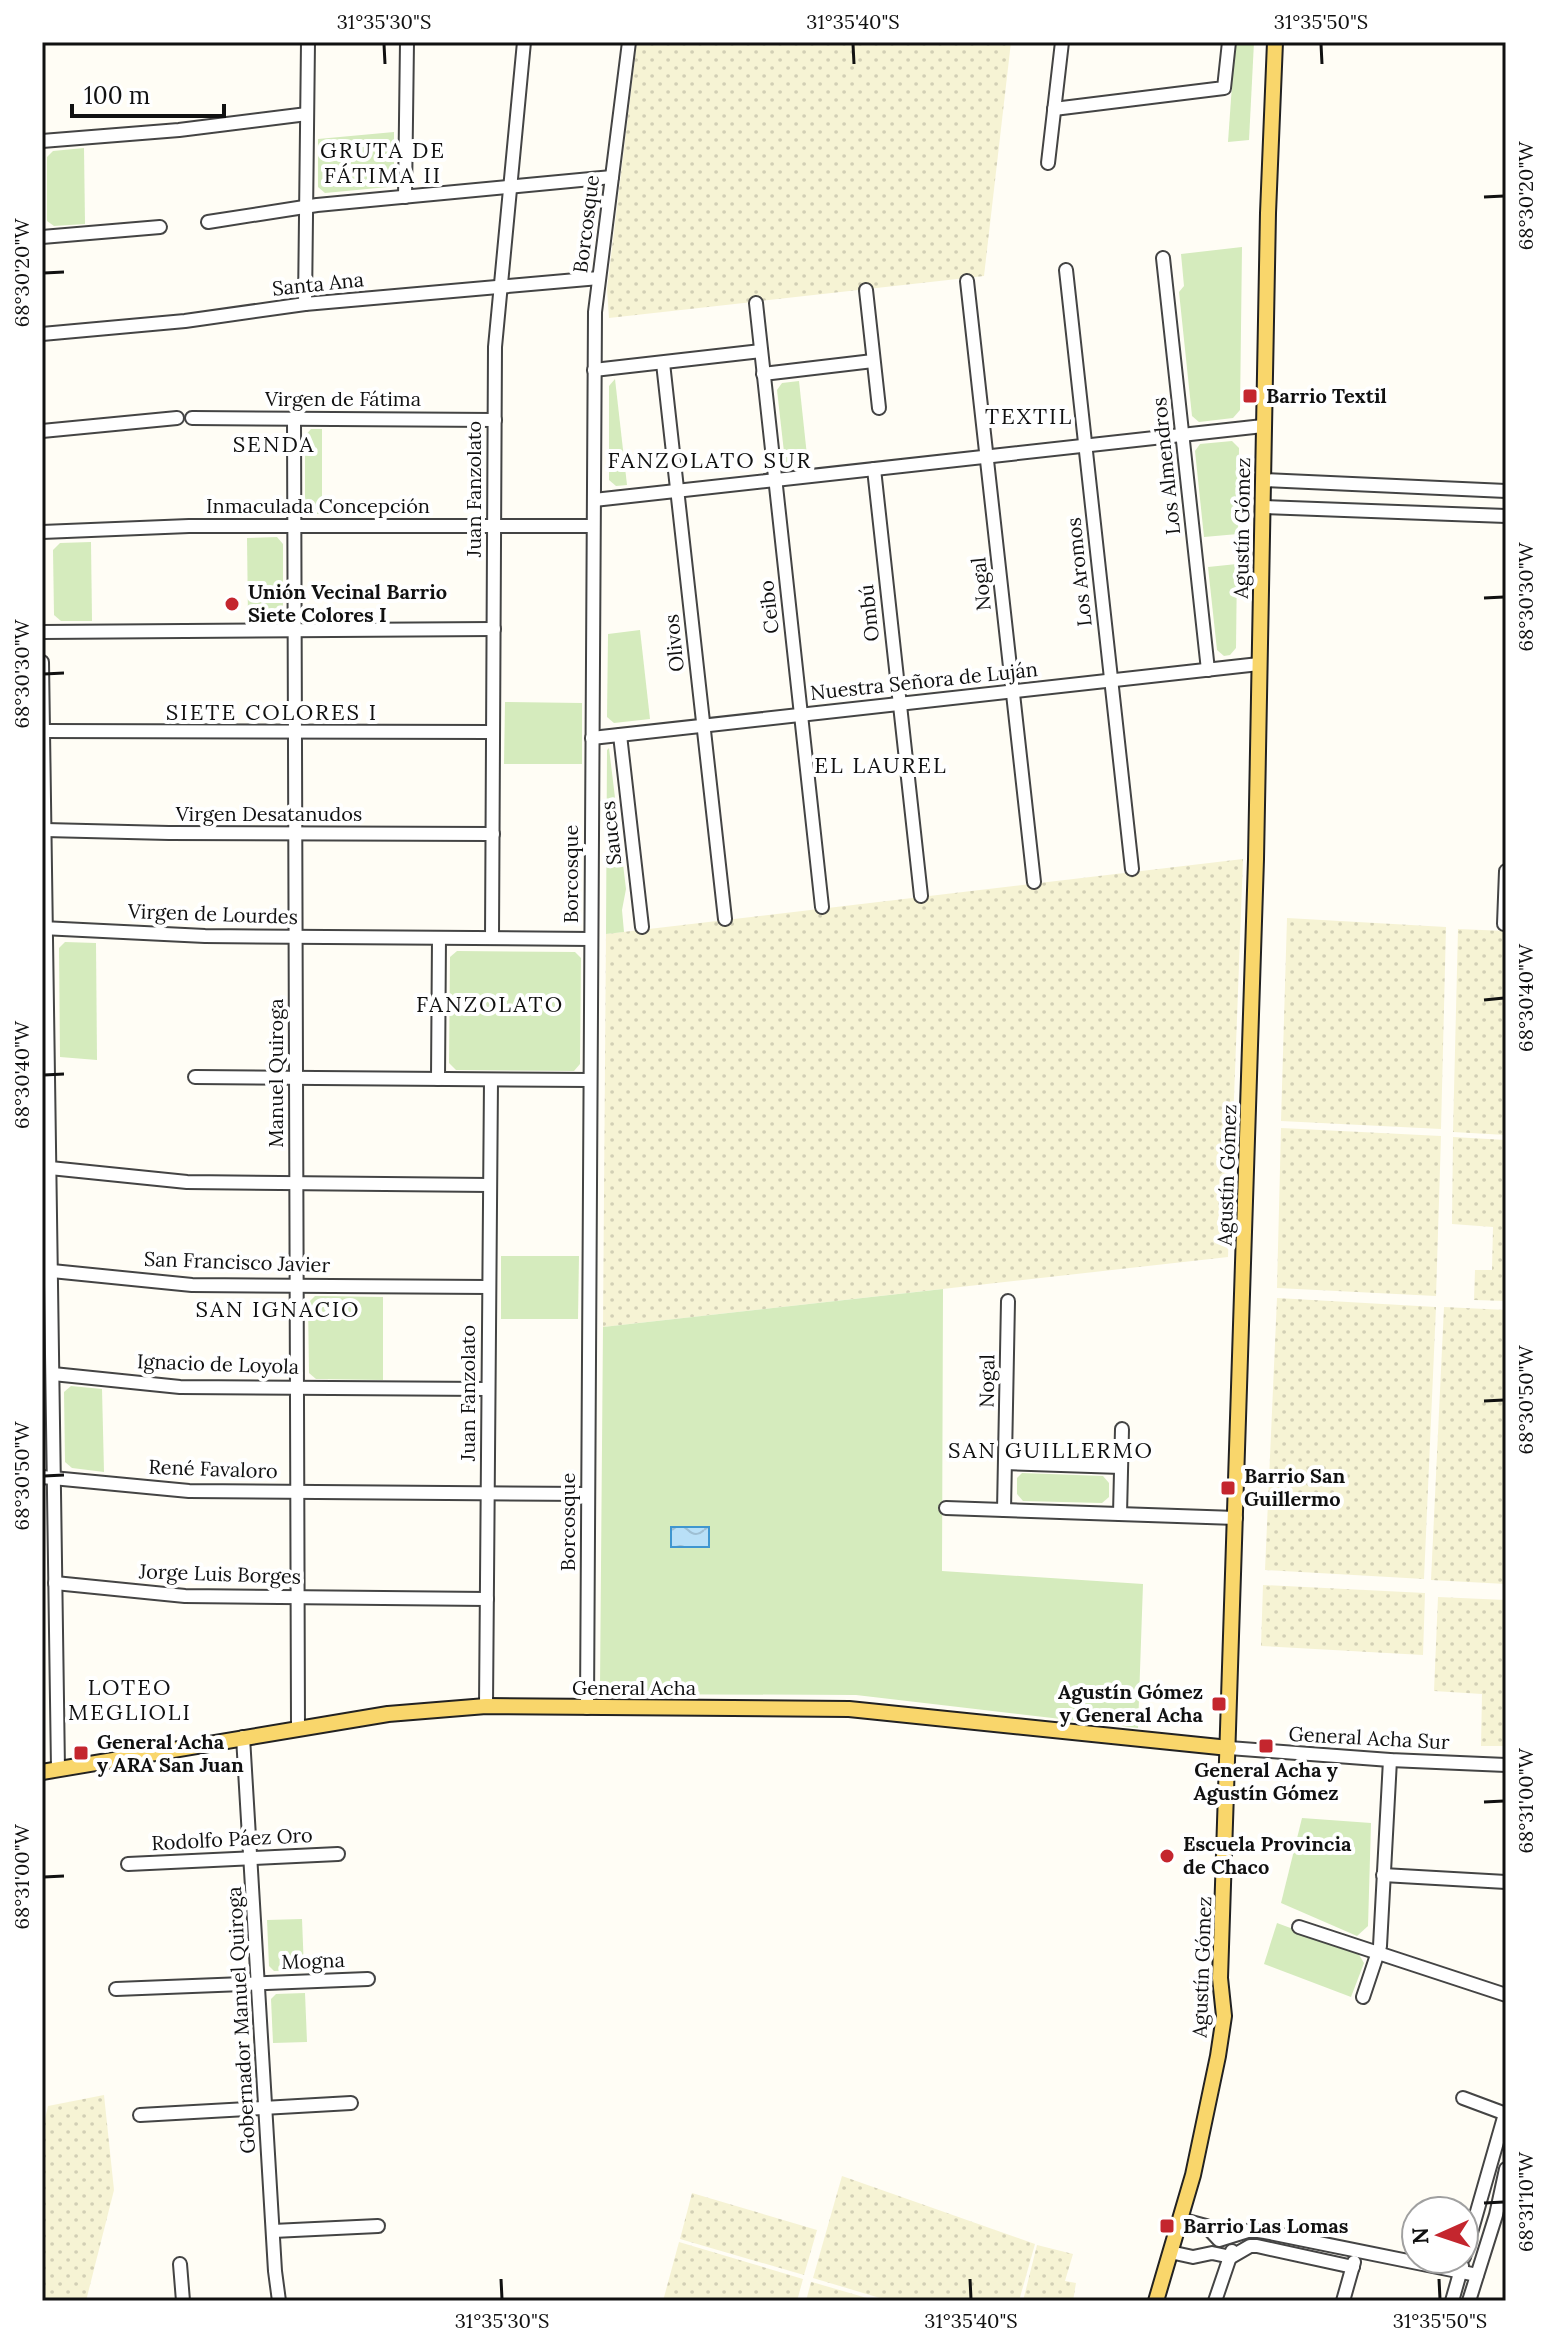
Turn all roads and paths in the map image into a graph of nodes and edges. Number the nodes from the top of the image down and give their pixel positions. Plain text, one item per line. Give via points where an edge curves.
1 (308, 42) edge
2 (407, 42) edge
3 (524, 42) edge
4 (629, 42) edge
5 (1062, 42) edge
6 (1229, 42) edge
7 (1275, 42) edge
8 (1054, 109) junction
9 (307, 114) junction
10 (42, 141) edge
11 (1048, 163) dead end
12 (612, 177) junction
13 (510, 187) junction
14 (405, 197) junction
15 (306, 208) junction
16 (208, 222) dead end
17 (160, 227) dead end
18 (42, 237) edge
19 (1163, 258) dead end
20 (1066, 270) dead end
21 (599, 278) junction
22 (967, 281) dead end
23 (501, 287) junction
24 (866, 290) dead end
25 (756, 303) dead end
26 (305, 304) junction
27 (42, 334) edge
28 (761, 351) junction
29 (873, 361) junction
30 (663, 363) junction
31 (594, 370) junction
32 (763, 374) junction
33 (879, 408) dead end
34 (177, 418) dead end
35 (192, 418) dead end
36 (294, 419) junction
37 (495, 420) junction
38 (1263, 426) junction
39 (42, 431) edge
40 (1183, 435) junction
41 (1085, 446) junction
42 (987, 457) junction
43 (874, 469) junction
44 (775, 480) junction
45 (1263, 480) junction
46 (677, 491) junction
47 (1506, 491) edge
48 (594, 500) junction
49 (1262, 507) junction
50 (1506, 516) edge
51 (294, 526) junction
52 (494, 526) junction
53 (593, 526) junction
54 (42, 532) edge
55 (494, 629) junction
56 (295, 630) junction
57 (42, 632) edge
58 (42, 662) edge
59 (1259, 664) junction
60 (1208, 670) junction
61 (1111, 681) junction
62 (1013, 691) junction
63 (900, 704) junction
64 (801, 715) junction
65 (703, 726) junction
66 (42, 731) edge
67 (295, 732) junction
68 (493, 732) junction
69 (620, 735) junction
70 (592, 738) junction
71 (45, 830) junction
72 (295, 834) junction
73 (493, 834) junction
74 (1132, 869) dead end
75 (1506, 871) edge
76 (1034, 882) dead end
77 (921, 896) dead end
78 (822, 907) dead end
79 (725, 919) dead end
80 (1504, 924) dead end
81 (642, 927) dead end
82 (44, 928) edge
83 (296, 937) junction
84 (439, 938) junction
85 (492, 938) junction
86 (591, 939) junction
87 (45, 1066) edge
88 (195, 1077) dead end
89 (296, 1078) junction
90 (438, 1079) junction
91 (491, 1080) junction
92 (590, 1080) junction
93 (50, 1168) junction
94 (296, 1183) junction
95 (490, 1185) junction
96 (47, 1270) edge
97 (297, 1285) junction
98 (489, 1287) junction
99 (1008, 1301) dead end
100 (53, 1374) junction
101 (297, 1388) junction
102 (488, 1389) junction
103 (1122, 1429) dead end
104 (1005, 1463) junction
105 (1121, 1467) junction
106 (48, 1477) edge
107 (297, 1492) junction
108 (488, 1494) junction
109 (588, 1494) junction
110 (946, 1508) dead end
111 (1004, 1510) junction
112 (1120, 1514) junction
113 (1236, 1518) junction
114 (55, 1583) junction
115 (297, 1597) junction
116 (487, 1599) junction
117 (486, 1706) junction
118 (587, 1708) junction
119 (298, 1728) junction
120 (243, 1737) junction
121 (1229, 1748) junction
122 (1390, 1760) junction
123 (1506, 1765) edge
124 (58, 1769) junction
125 (42, 1772) edge
126 (338, 1854) dead end
127 (251, 1858) junction
128 (128, 1864) dead end
129 (1383, 1875) junction
130 (1506, 1882) edge
131 (1299, 1927) dead end
132 (1377, 1954) junction
133 (368, 1979) dead end
134 (259, 1983) junction
135 (116, 1989) dead end
136 (1506, 1995) edge
137 (1363, 1997) dead end
138 (1463, 2098) dead end
139 (351, 2103) dead end
140 (266, 2108) junction
141 (1505, 2114) edge
142 (140, 2115) dead end
143 (1506, 2169) edge
144 (1503, 2192) edge
145 (1480, 2201) edge
146 (1480, 2209) edge
147 (1501, 2214) edge
148 (1180, 2219) junction
149 (378, 2226) dead end
150 (273, 2231) junction
151 (1233, 2236) junction
152 (1170, 2252) junction
153 (1357, 2252) junction
154 (1231, 2257) junction
155 (1400, 2257) edge
156 (180, 2264) dead end
157 (1353, 2267) junction
158 (1480, 2267) edge
159 (1459, 2275) edge
160 (1477, 2275) edge
161 (183, 2301) edge
162 (279, 2301) edge
163 (1156, 2301) edge
164 (1215, 2301) edge
165 (1343, 2301) edge
166 (1452, 2301) edge
167 (1469, 2301) edge

1 - 9 street
2 - 14 street
3 - 13 street, Juan Fanzolato
4 - 12 street, Borcosque
5 - 8 street
6 - 8 street via 1224,88
7 - 38 main road, Agustín Gómez
8 - 11 street
9 - 10 street
9 - 15 street
12 - 13 street
12 - 21 street, Borcosque
13 - 14 street
13 - 23 street, Juan Fanzolato
14 - 15 street
15 - 16 street
15 - 26 street
17 - 18 street
19 - 40 street, Los Almendros
20 - 41 street, Los Aromos
21 - 23 street, Santa Ana
21 - 31 street, Borcosque
22 - 42 street, Nogal
23 - 26 street, Santa Ana
23 - 37 street, Juan Fanzolato
24 - 29 street
25 - 28 street, Ceibo
26 - 27 street, Santa Ana
28 - 30 street
28 - 32 street, Ceibo
29 - 32 street
29 - 33 street
30 - 31 street
30 - 46 street, Olivos
31 - 48 street, Borcosque
32 - 44 street, Ceibo
34 - 39 street
35 - 36 street, Virgen de Fátima
36 - 37 street, Virgen de Fátima
36 - 51 street, Manuel Quiroga
37 - 52 street, Juan Fanzolato
38 - 40 street
38 - 45 main road, Agustín Gómez
40 - 41 street
40 - 60 street, Los Almendros
41 - 42 street
41 - 61 street, Los Aromos
42 - 43 street
42 - 62 street, Nogal
43 - 44 street
43 - 63 street, Ombú
44 - 46 street
44 - 64 street, Ceibo
45 - 47 street
45 - 49 main road, Agustín Gómez
46 - 48 street
46 - 65 street, Olivos
48 - 53 street, Borcosque
49 - 50 street
49 - 59 main road, Agustín Gómez
51 - 52 street, Inmaculada Concepción
51 - 54 street, Inmaculada Concepción
51 - 56 street, Manuel Quiroga
52 - 53 street, Inmaculada Concepción
52 - 55 street, Juan Fanzolato
53 - 70 street, Borcosque
55 - 56 street
55 - 68 street, Juan Fanzolato
56 - 57 street
56 - 67 street, Manuel Quiroga
58 - 66 street
59 - 60 street, Nuestra Señora de Luján
59 - 113 main road, Agustín Gómez
60 - 61 street, Nuestra Señora de Luján
61 - 62 street, Nuestra Señora de Luján
61 - 74 street, Los Aromos
62 - 63 street, Nuestra Señora de Luján
62 - 76 street, Nogal
63 - 64 street, Nuestra Señora de Luján
63 - 77 street, Ombú
64 - 65 street, Nuestra Señora de Luján
64 - 78 street, Ceibo
65 - 69 street, Nuestra Señora de Luján
65 - 79 street, Olivos
66 - 67 street
66 - 71 street
67 - 68 street
67 - 72 street, Manuel Quiroga
68 - 73 street, Juan Fanzolato
69 - 70 street, Nuestra Señora de Luján
69 - 81 street, Sauces
70 - 86 street, Borcosque
71 - 72 street, Virgen Desatanudos
71 - 82 street
72 - 73 street, Virgen Desatanudos
72 - 83 street, Manuel Quiroga
73 - 85 street, Juan Fanzolato
75 - 80 street
82 - 83 street, Virgen de Lourdes
82 - 87 street
83 - 84 street, Virgen de Lourdes
83 - 89 street, Manuel Quiroga
84 - 85 street, Virgen de Lourdes
84 - 90 street
85 - 86 street, Virgen de Lourdes
86 - 92 street, Borcosque
87 - 93 street
88 - 89 street
89 - 90 street
89 - 94 street, Manuel Quiroga
90 - 91 street
91 - 92 street
91 - 95 street, Juan Fanzolato
92 - 109 street, Borcosque
93 - 94 street via 187,1182
93 - 96 street
94 - 95 street
94 - 97 street, Manuel Quiroga
95 - 98 street, Juan Fanzolato
96 - 97 street, San Francisco Javier via 192,1285
96 - 100 street
97 - 98 street, San Francisco Javier
97 - 101 street, Manuel Quiroga
98 - 102 street, Juan Fanzolato
99 - 104 street, Nogal
100 - 101 street, Ignacio de Loyola via 180,1387
100 - 106 street
101 - 102 street, Ignacio de Loyola
101 - 107 street, Manuel Quiroga
102 - 108 street, Juan Fanzolato
103 - 105 street
104 - 105 street
104 - 111 street, Nogal
105 - 112 street
106 - 107 street, René Favaloro via 189,1491
106 - 114 street
107 - 108 street, René Favaloro
107 - 115 street, Manuel Quiroga
108 - 109 street, René Favaloro
108 - 116 street, Juan Fanzolato
109 - 118 street, Borcosque
110 - 111 street
111 - 112 street
112 - 113 street
113 - 121 main road, Agustín Gómez
114 - 115 street, Jorge Luis Borges via 185,1596
114 - 124 street
115 - 116 street, Jorge Luis Borges
115 - 119 street, Manuel Quiroga
116 - 117 street, Juan Fanzolato
117 - 118 main road, General Acha
117 - 119 main road, General Acha
118 - 121 main road, General Acha via 849,1709
119 - 120 main road, General Acha
120 - 124 main road, General Acha
120 - 127 street, Gobernador Manuel Quiroga
121 - 122 street, General Acha Sur
121 - 148 main road, Agustín Gómez via 1220,1978 1224,2016
122 - 123 street, General Acha Sur
122 - 129 street
124 - 125 main road, General Acha
126 - 127 street, Rodolfo Páez Oro
127 - 128 street, Rodolfo Páez Oro
127 - 134 street, Gobernador Manuel Quiroga
129 - 130 street
129 - 132 street
131 - 132 street
132 - 136 street
132 - 137 street
133 - 134 street, Mogna
134 - 135 street, Mogna
134 - 140 street, Gobernador Manuel Quiroga
138 - 141 street
139 - 140 street
140 - 142 street
140 - 150 street, Gobernador Manuel Quiroga
141 - 145 street
143 - 144 street
144 - 147 street
146 - 147 street
147 - 158 street
148 - 151 street via 1206,2226 1219,2240
148 - 152 main road, Agustín Gómez
149 - 150 street
150 - 162 street, Gobernador Manuel Quiroga
151 - 153 street via 1251,2230
151 - 154 street
152 - 154 street
152 - 163 main road, Agustín Gómez
153 - 155 street
153 - 157 street
154 - 157 street via 1257,2246
154 - 164 street
156 - 161 street
157 - 165 street
159 - 166 street
160 - 167 street

